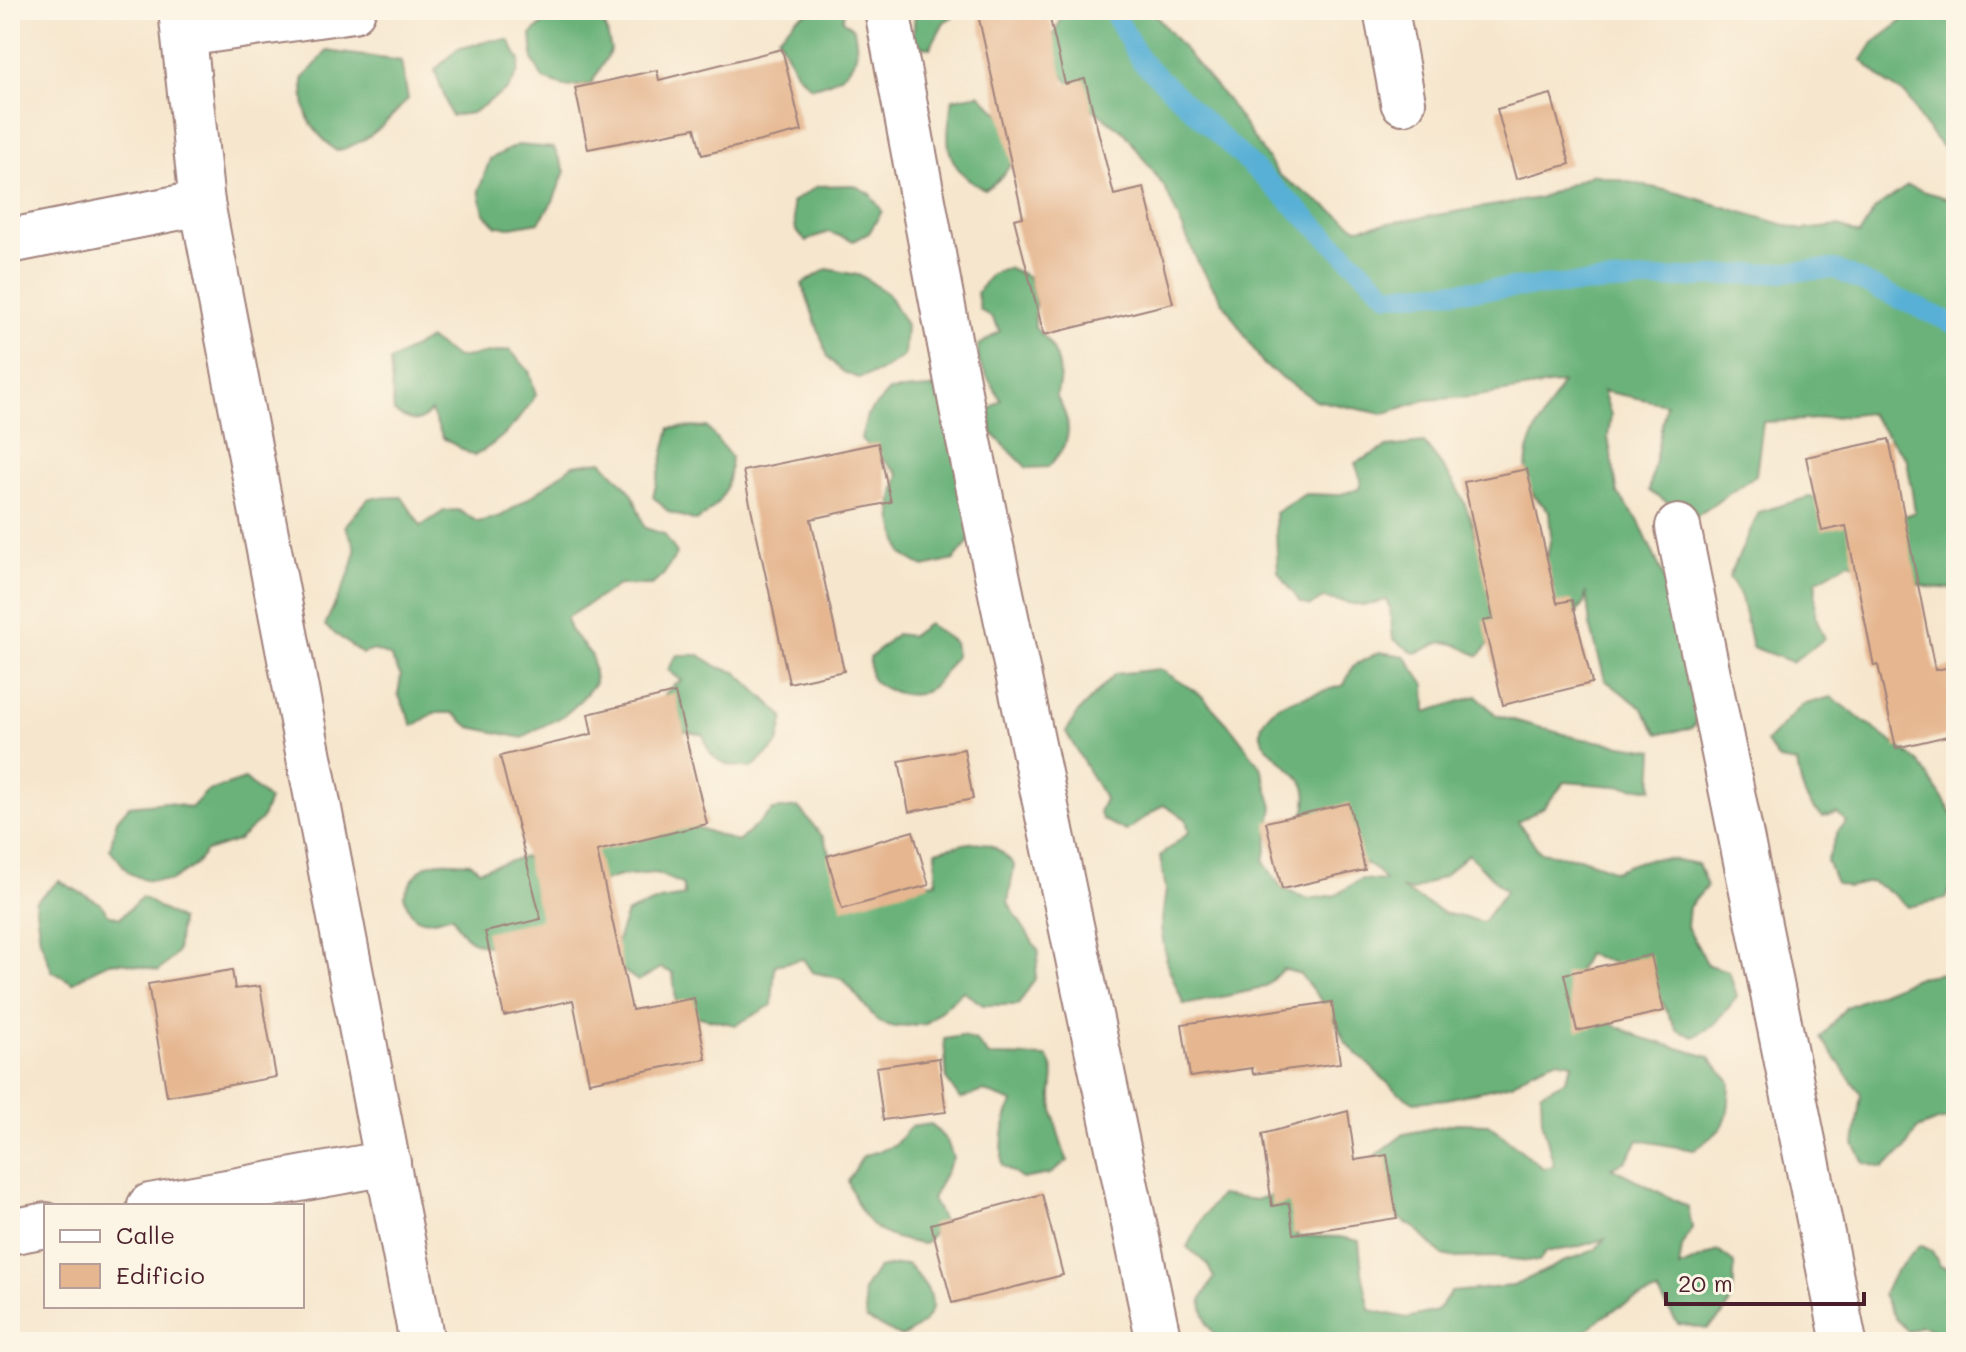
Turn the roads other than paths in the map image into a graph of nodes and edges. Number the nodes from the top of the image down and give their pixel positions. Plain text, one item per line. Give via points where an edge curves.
1 (353, 10) edge
2 (887, 10) edge
3 (1386, 10) edge
4 (183, 22) edge
5 (1403, 102) dead end
6 (202, 203) junction
7 (10, 241) edge
8 (1678, 527) dead end
9 (388, 1163) junction
10 (161, 1204) edge
11 (44, 1225) edge
12 (10, 1232) edge
13 (422, 1342) edge
14 (1159, 1342) edge
15 (1844, 1342) edge

1 - 4 street
2 - 14 street via 963,413
3 - 5 street
4 - 6 street
6 - 7 street
6 - 9 street
8 - 15 street
9 - 10 street
9 - 13 street
11 - 12 street

